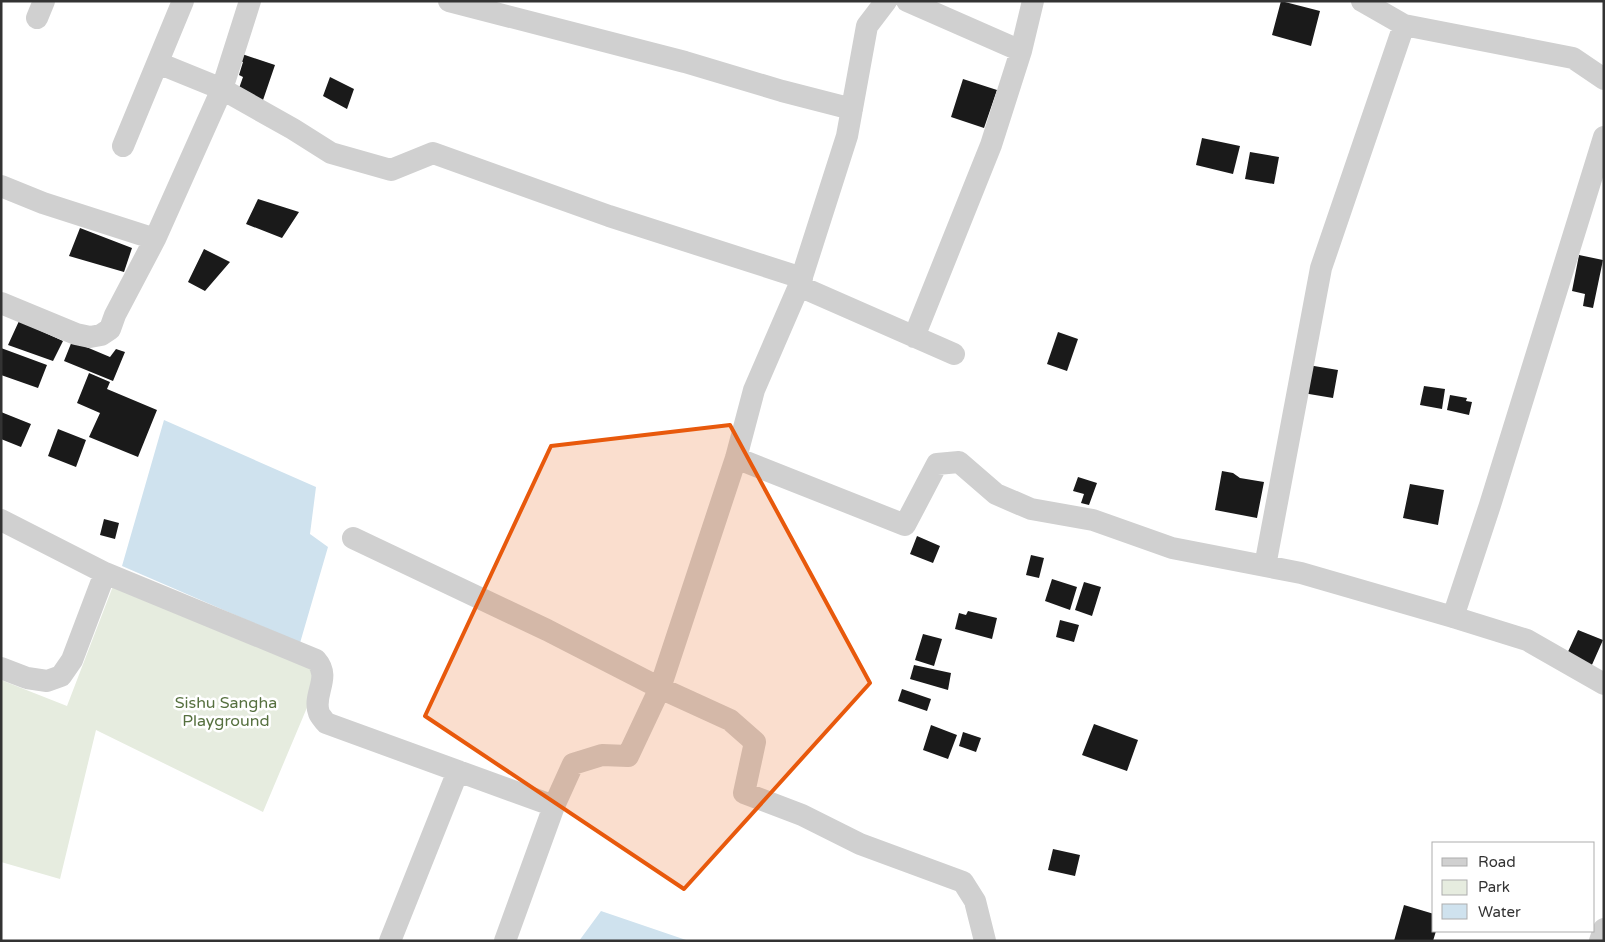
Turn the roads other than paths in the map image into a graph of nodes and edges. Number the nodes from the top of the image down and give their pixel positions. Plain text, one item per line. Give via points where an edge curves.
1 (183, 1) edge
2 (250, 1) edge
3 (449, 1) edge
4 (886, 1) edge
5 (907, 1) edge
6 (1034, 1) edge
7 (1362, 1) edge
8 (1404, 25) junction
9 (1021, 51) junction
10 (158, 63) junction
11 (1604, 79) edge
12 (222, 89) junction
13 (852, 108) junction
14 (1604, 137) edge
15 (123, 146) dead end
16 (1, 186) edge
17 (1594, 202) edge
18 (155, 238) junction
19 (801, 282) junction
20 (1, 303) edge
21 (914, 337) junction
22 (954, 354) dead end
23 (736, 458) junction
24 (1, 520) edge
25 (353, 538) dead end
26 (1265, 566) junction
27 (105, 573) junction
28 (1453, 617) junction
29 (1, 668) edge
30 (1604, 684) edge
31 (660, 688) junction
32 (458, 771) junction
33 (554, 806) junction
34 (1604, 929) edge
35 (390, 941) edge
36 (505, 941) edge
37 (985, 941) edge
38 (1600, 941) edge

1 - 10 street
2 - 12 street
3 - 13 street
4 - 13 street via 867,26
5 - 9 street
6 - 9 street
7 - 8 street
8 - 11 street via 1572,58
8 - 26 street via 1321,268
9 - 21 street via 991,145
10 - 12 street
10 - 15 street
12 - 18 street
12 - 19 street via 331,154 391,170 433,153
13 - 19 street via 847,136
14 - 17 street
16 - 18 street via 43,203
17 - 28 street
18 - 20 street via 110,329 101,335 76,334
19 - 21 street
19 - 23 street via 754,390
21 - 22 street
23 - 26 street via 905,525 937,464 960,462 996,494 1031,509 1093,520 1172,548
23 - 31 street
24 - 27 street
25 - 31 street via 547,630
26 - 28 street via 1301,573
27 - 29 street via 72,660 61,676 47,681 26,678
27 - 32 street via 316,660 323,670 319,714 326,723
28 - 30 street via 1527,640
31 - 33 street via 628,756 602,755 573,764
31 - 37 street via 730,720 755,742 744,793 802,815 860,844 963,882 975,901
32 - 33 street
32 - 35 street
33 - 36 street
34 - 38 street

